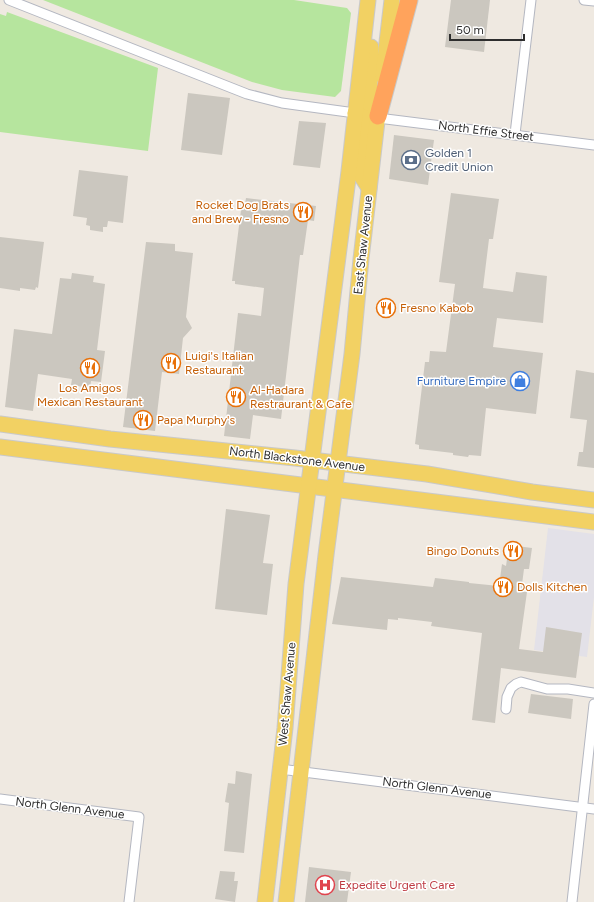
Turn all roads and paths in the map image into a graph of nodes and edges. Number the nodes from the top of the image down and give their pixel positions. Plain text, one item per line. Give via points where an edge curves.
1 (9, 0) edge
2 (369, 0) edge
3 (392, 0) edge
4 (409, 0) edge
5 (531, 0) edge
6 (584, 0) edge
7 (594, 1) edge
8 (355, 113) junction
9 (378, 117) junction
10 (515, 134) junction
11 (594, 145) edge
12 (370, 188) junction
13 (0, 424) edge
14 (0, 447) edge
15 (312, 460) junction
16 (337, 463) junction
17 (309, 486) junction
18 (334, 489) junction
19 (594, 500) edge
20 (492, 509) junction
21 (594, 512) edge
22 (594, 522) edge
23 (594, 693) edge
24 (594, 704) edge
25 (506, 709) dead end
26 (280, 769) junction
27 (301, 772) junction
28 (0, 799) edge
29 (582, 807) junction
30 (594, 809) edge
31 (129, 902) edge
32 (265, 902) edge
33 (286, 902) edge
34 (572, 902) edge

1 - 8 street via 247,94 282,103
2 - 8 main road, East Shaw Avenue
2 - 9 main road via 371,71 368,103 371,112
3 - 9 main road, East Shaw Avenue
4 - 9 highway
5 - 10 street
6 - 7 street
8 - 12 main road via 365,120 360,174
8 - 15 main road, East Shaw Avenue
9 - 10 street, North Effie Street
9 - 12 main road, East Shaw Avenue
10 - 11 street, North Effie Street
12 - 16 main road, East Shaw Avenue
13 - 15 main road, North Blackstone Avenue via 110,439
14 - 17 main road
15 - 16 main road, North Blackstone Avenue
15 - 17 main road, East Shaw Avenue
16 - 18 main road, East Shaw Avenue
16 - 19 main road, North Blackstone Avenue
17 - 18 main road
17 - 26 main road, West Shaw Avenue via 294,610
18 - 20 main road
18 - 27 main road, West Shaw Avenue
20 - 21 main road via 512,502
20 - 22 main road
23 - 25 street via 547,689 521,682 511,688
24 - 29 street
26 - 27 street, North Glenn Avenue
26 - 32 main road, West Shaw Avenue
27 - 29 street, North Glenn Avenue
27 - 33 main road, West Shaw Avenue
28 - 31 street, North Glenn Avenue via 139,817
29 - 30 street, North Glenn Avenue
29 - 34 street

